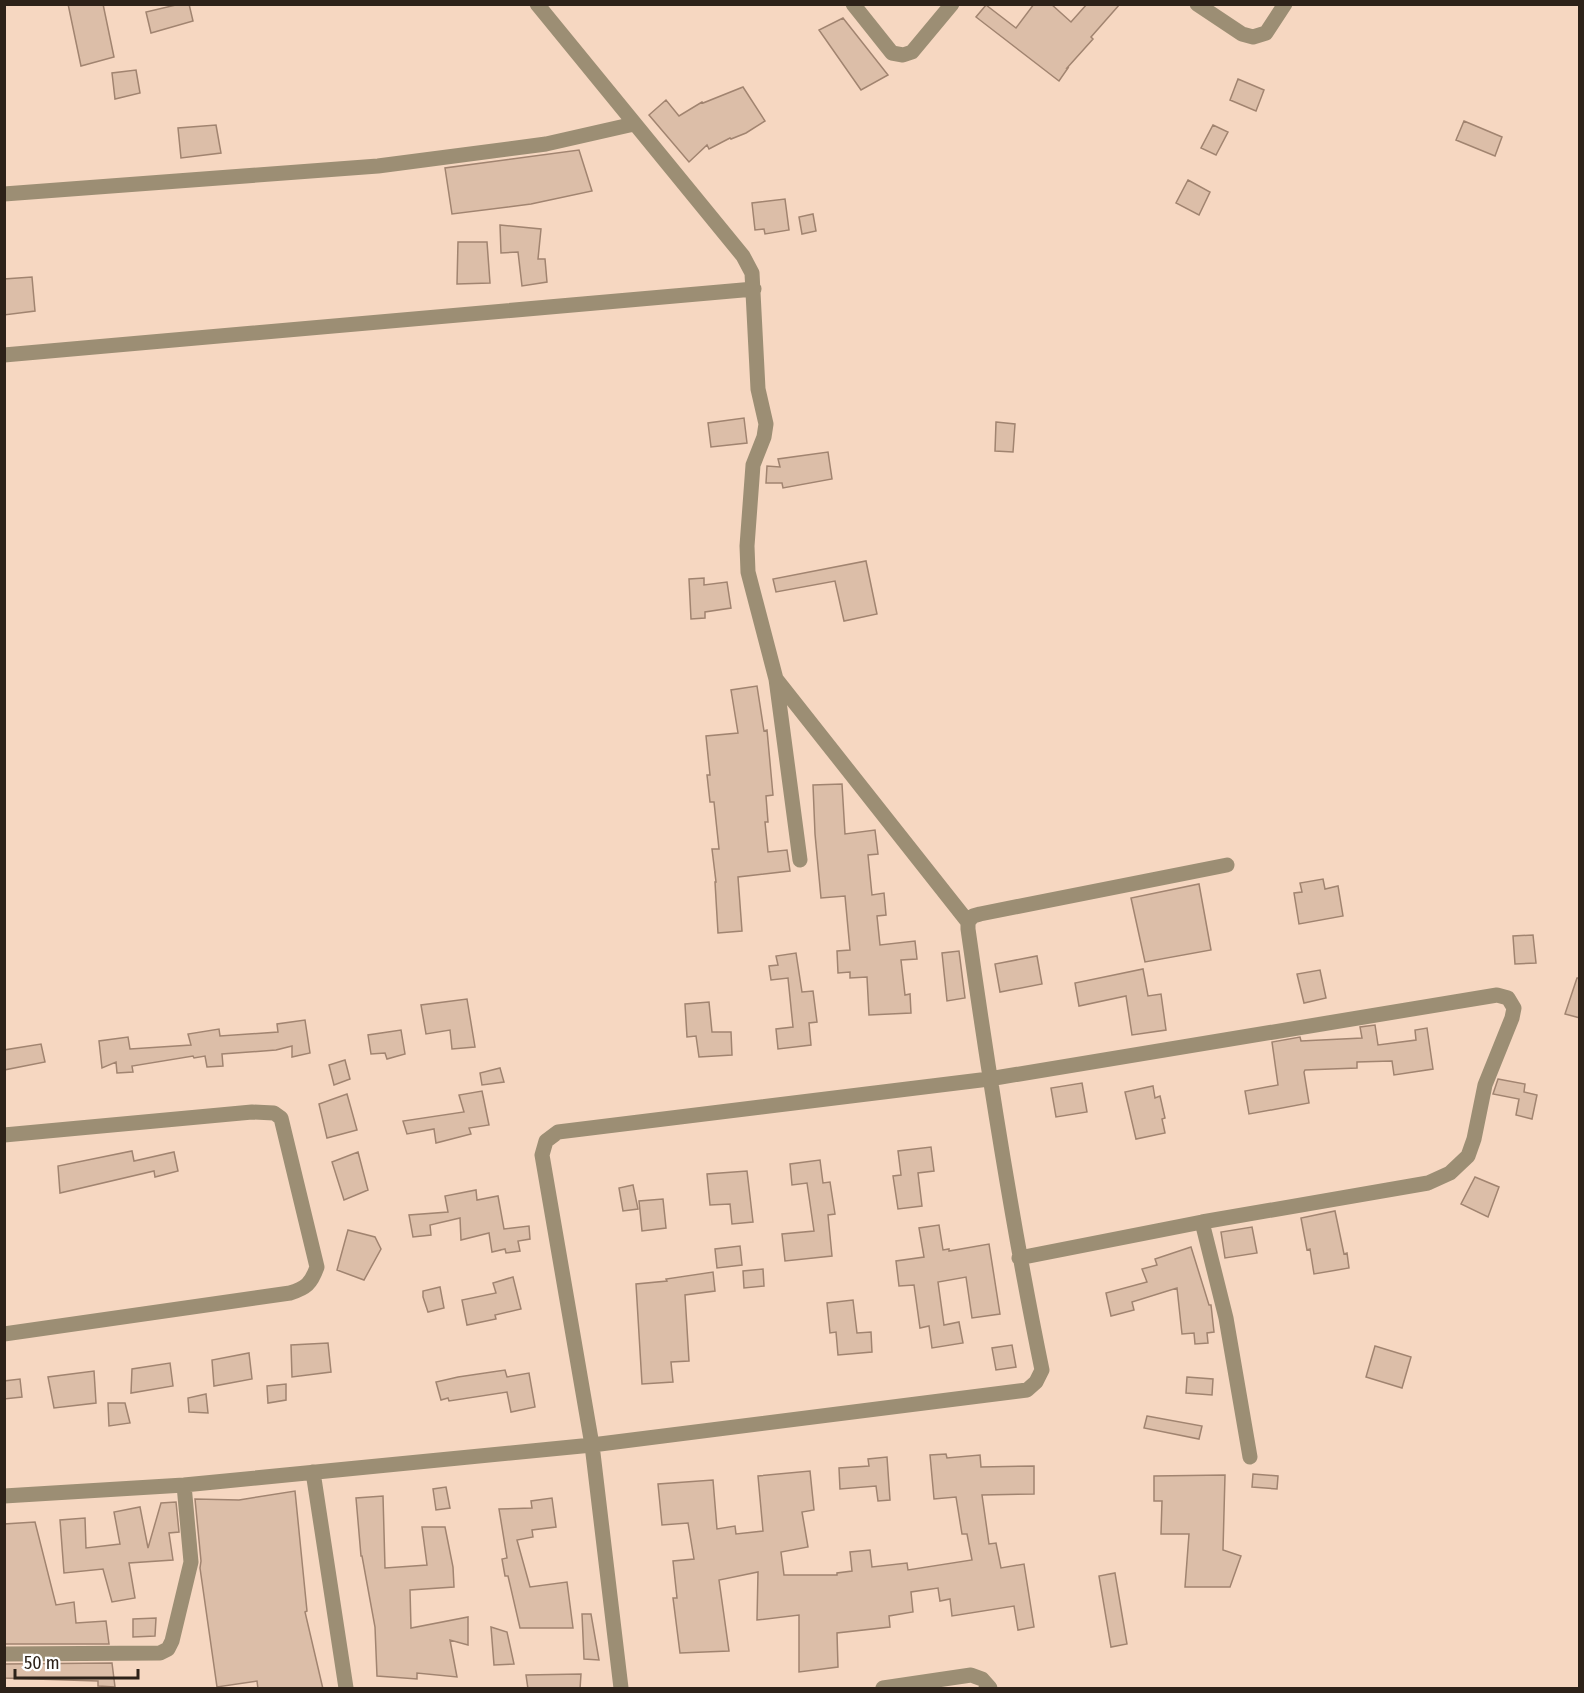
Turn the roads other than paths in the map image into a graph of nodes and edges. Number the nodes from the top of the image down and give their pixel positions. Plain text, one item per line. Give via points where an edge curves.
1 (537, 4) edge
2 (853, 4) edge
3 (952, 4) edge
4 (1197, 4) edge
5 (1285, 4) edge
6 (634, 124) junction
7 (4, 194) edge
8 (754, 289) junction
9 (4, 355) edge
10 (776, 680) junction
11 (800, 860) dead end
12 (1227, 865) dead end
13 (968, 922) junction
14 (990, 1079) junction
15 (4, 1135) edge
16 (1202, 1222) junction
17 (1019, 1258) junction
18 (4, 1334) edge
19 (591, 1445) junction
20 (1250, 1457) dead end
21 (313, 1472) junction
22 (184, 1485) junction
23 (4, 1497) edge
24 (4, 1654) edge
25 (346, 1689) edge
26 (621, 1689) edge
27 (883, 1689) edge
28 (990, 1689) edge

1 - 6 street
2 - 3 street via 892,53 903,55 912,52
4 - 5 street via 1253,38 1266,33
6 - 7 street via 546,144 378,166
6 - 8 street via 743,256 752,273
8 - 9 street
8 - 10 street via 758,389 766,424 753,465 748,572
10 - 11 street
10 - 13 street
12 - 13 street via 980,914
13 - 14 street
14 - 16 street via 1497,994 1508,998 1514,1008 1512,1018 1485,1085 1474,1139 1468,1156 1450,1173 1428,1184
14 - 17 street
14 - 19 street via 558,1131 546,1142 542,1155
15 - 18 street via 274,1113 281,1118 317,1267 304,1288 290,1293
16 - 17 street
16 - 20 street via 1226,1318
17 - 19 street via 1042,1370 1027,1390
19 - 21 street
19 - 26 street
21 - 22 street
21 - 25 street
22 - 23 street
22 - 24 street via 191,1562 168,1648 160,1653
27 - 28 street via 972,1675

